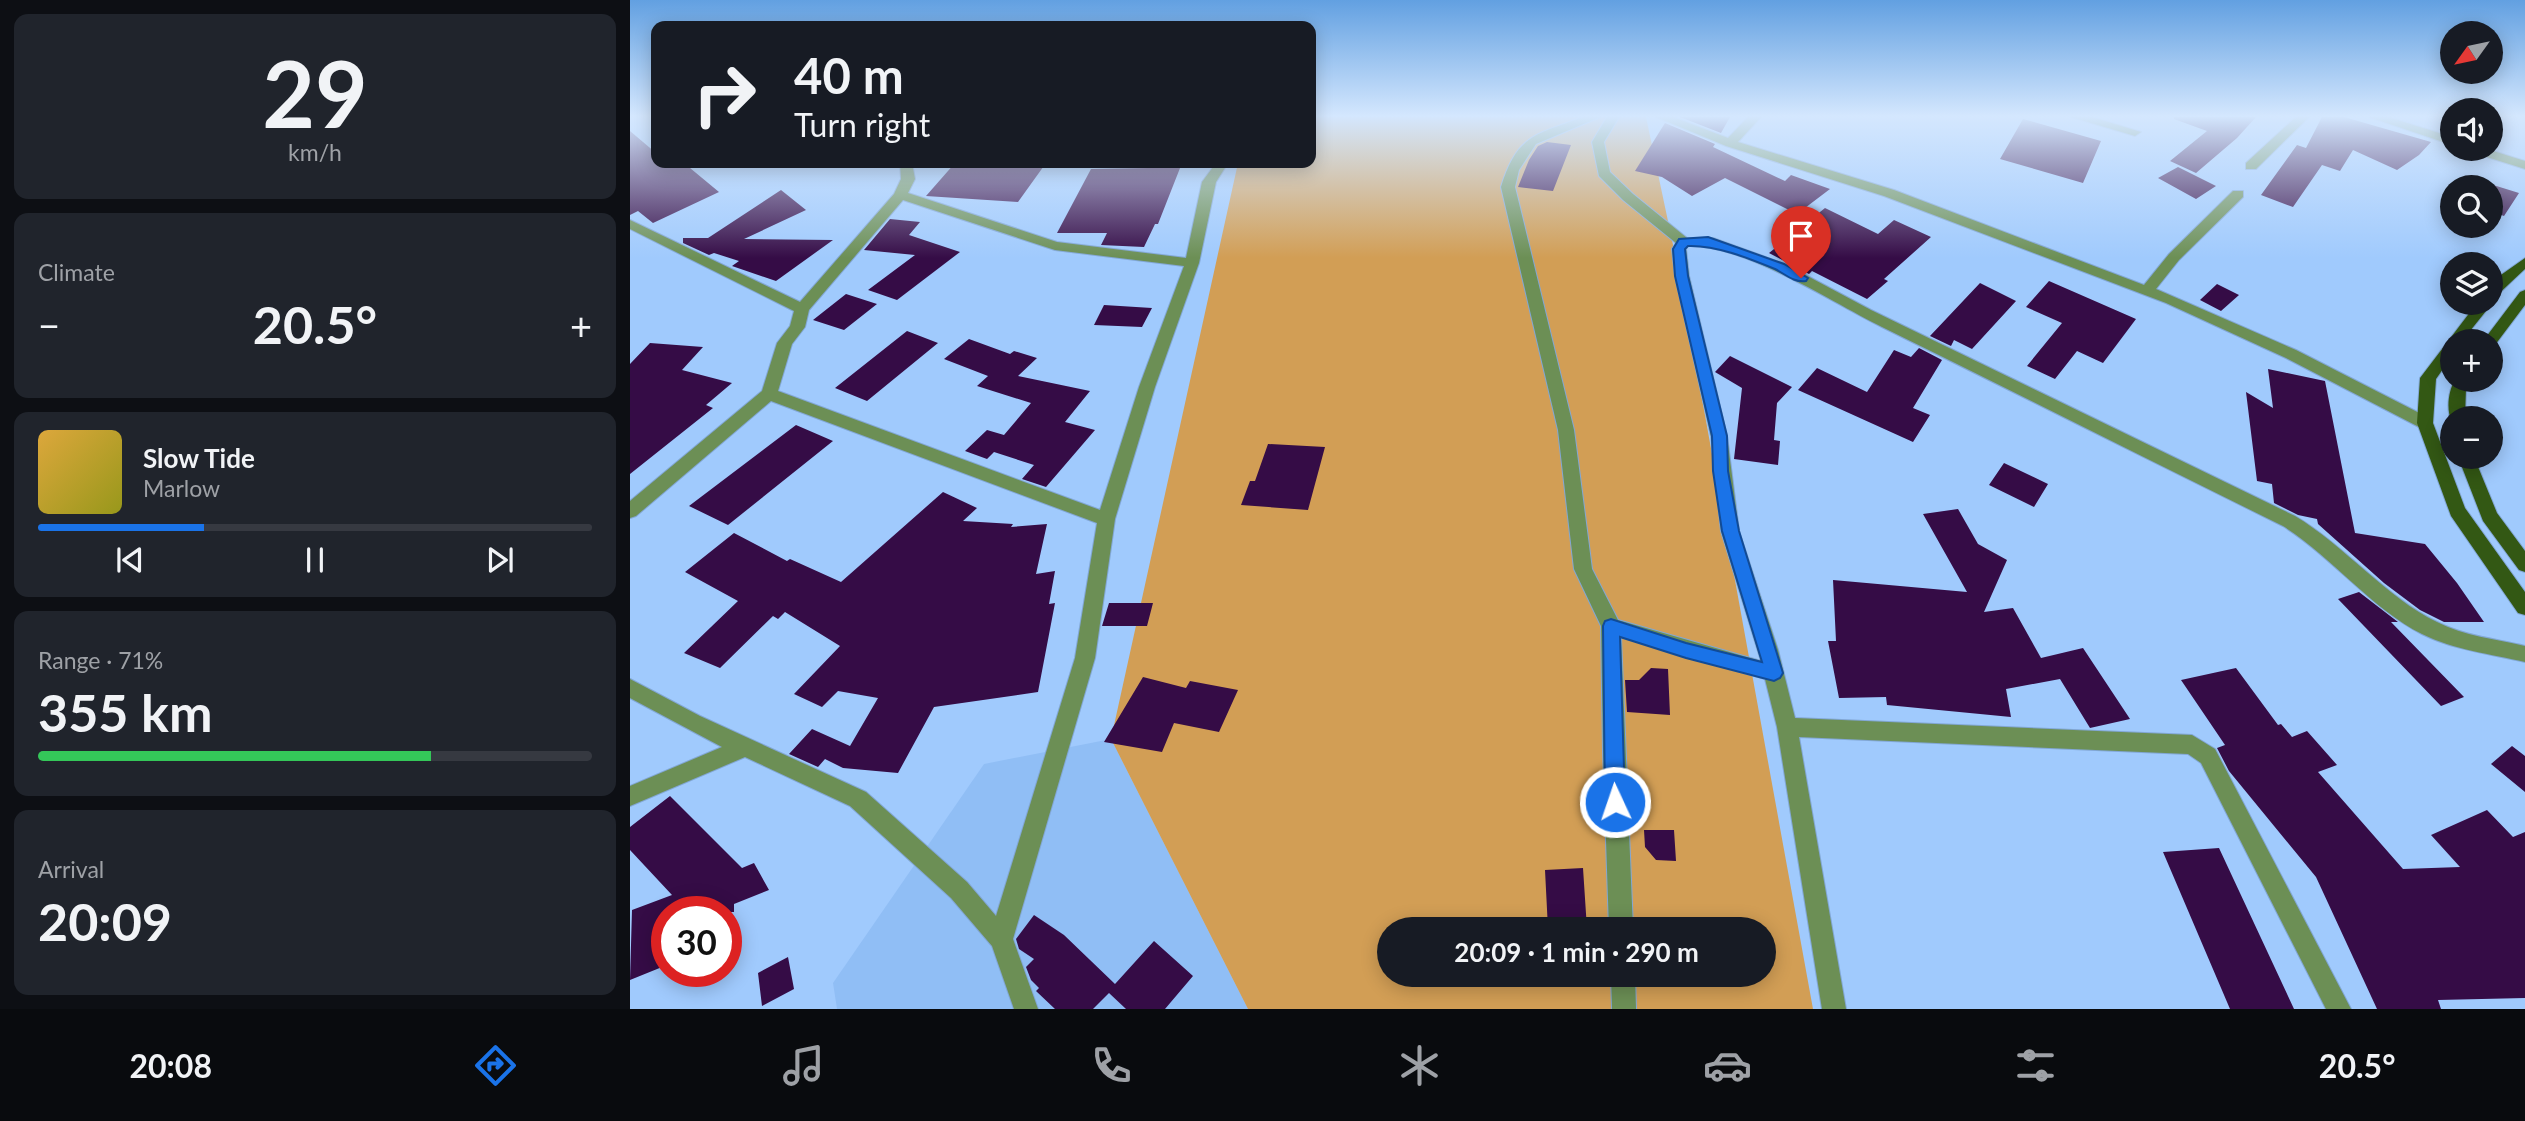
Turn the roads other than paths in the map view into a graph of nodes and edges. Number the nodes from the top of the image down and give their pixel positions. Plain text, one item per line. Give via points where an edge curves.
1 (1517, 164) edge
2 (1602, 164) edge
3 (1799, 164) edge
4 (907, 168) edge
5 (1219, 168) edge
6 (2238, 194) dead end
7 (900, 195) junction
8 (630, 224) edge
9 (1684, 242) junction
10 (1192, 262) junction
11 (2525, 262) edge
12 (2503, 280) edge
13 (2147, 291) junction
14 (2525, 295) edge
15 (802, 309) junction
16 (2475, 315) edge
17 (2464, 329) edge
18 (2499, 329) edge
19 (2440, 361) edge
20 (769, 394) junction
21 (2425, 423) junction
22 (2471, 469) edge
23 (630, 511) edge
24 (1106, 519) junction
25 (2525, 565) edge
26 (2525, 607) edge
27 (1611, 626) junction
28 (2525, 654) edge
29 (1774, 673) junction
30 (630, 688) edge
31 (1787, 727) junction
32 (744, 747) junction
33 (630, 796) edge
34 (1620, 917) edge
35 (1001, 939) junction
36 (1624, 987) edge
37 (1026, 1009) edge
38 (1625, 1009) edge
39 (1834, 1009) edge
40 (2339, 1009) edge

1 - 27 street via 1508,187 1566,430 1583,569
2 - 9 street via 1604,173 1628,197
3 - 13 street via 1889,193
4 - 7 street via 908,179
5 - 10 street via 1209,182
6 - 13 street via 2174,257
7 - 10 street via 1055,246
7 - 15 street
8 - 15 street
9 - 28 street via 1708,241 1780,267 2313,534 2418,621 2443,633
9 - 29 street via 1679,249 1682,276 1719,436 1730,531
10 - 24 street
11 - 12 main road
13 - 21 street via 2291,354
14 - 18 main road
15 - 20 street via 797,327 785,343
16 - 17 main road
19 - 21 main road via 2428,378
20 - 23 street
20 - 24 street
21 - 26 main road via 2457,511
22 - 25 main road via 2489,516
24 - 35 street via 1085,657
27 - 29 street
27 - 34 street
29 - 31 street
30 - 32 street
31 - 39 street
31 - 40 street via 2192,745 2208,756
32 - 33 street
32 - 35 street via 858,799 959,890
35 - 37 street
36 - 38 street

